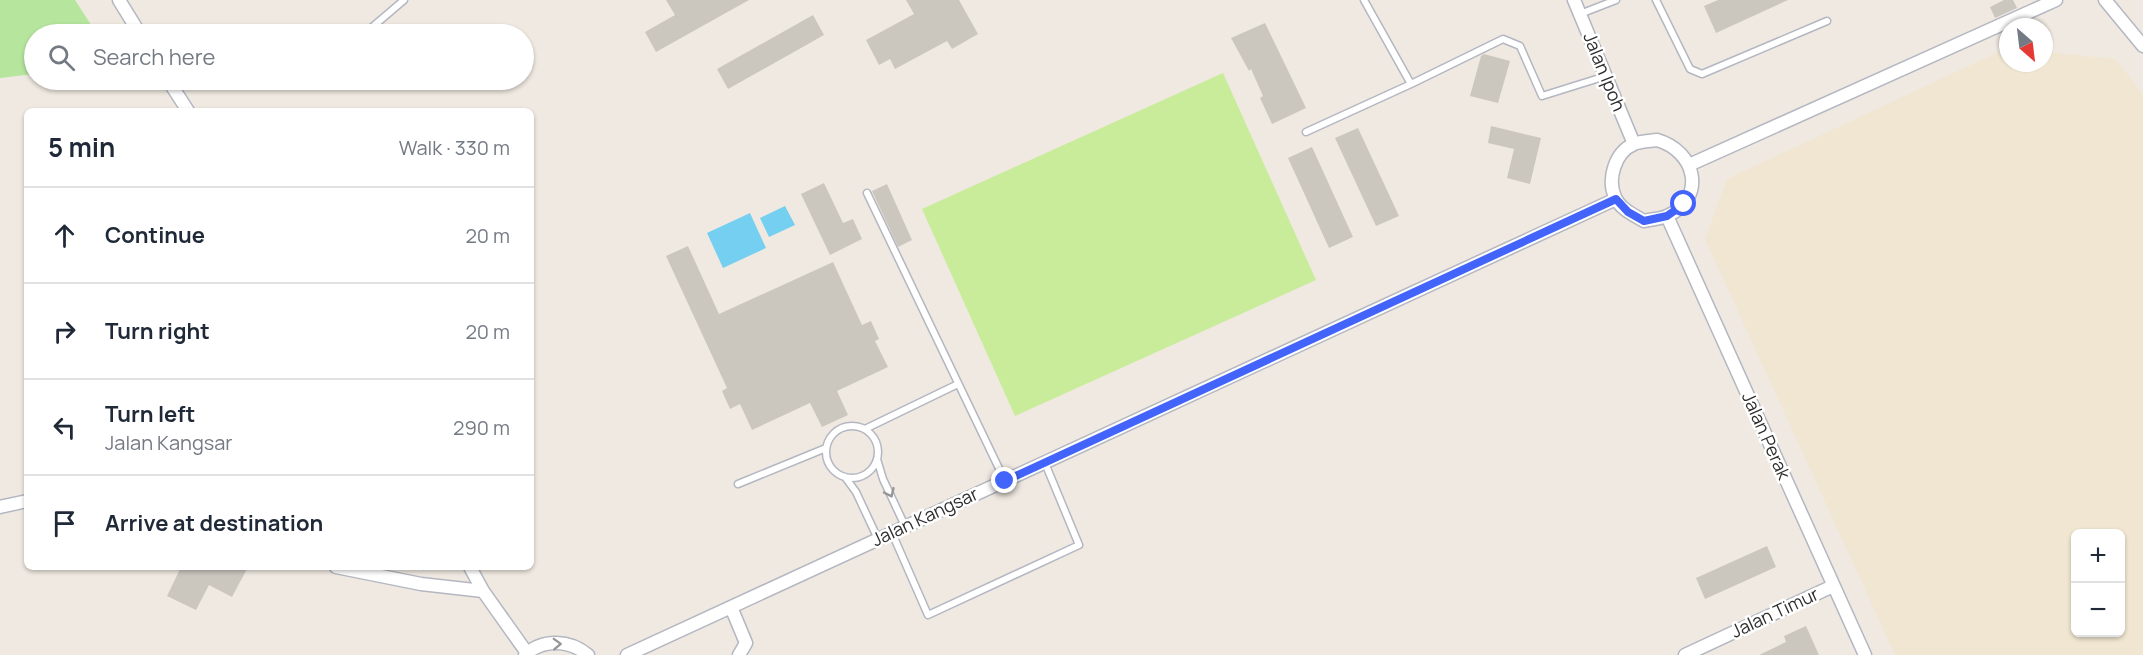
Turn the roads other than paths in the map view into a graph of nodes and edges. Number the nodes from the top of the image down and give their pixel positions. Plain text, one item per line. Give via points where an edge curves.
1 (119, 0) edge
2 (404, 0) edge
3 (1364, 0) edge
4 (1574, 0) edge
5 (1616, 0) edge
6 (1656, 0) edge
7 (2056, 0) edge
8 (2105, 0) edge
9 (1580, 14) junction
10 (1827, 21) dead end
11 (134, 24) edge
12 (376, 24) edge
13 (2140, 43) edge
14 (1606, 76) junction
15 (1411, 84) junction
16 (174, 90) edge
17 (186, 108) edge
18 (1306, 132) dead end
19 (1634, 144) junction
20 (1689, 165) junction
21 (867, 193) dead end
22 (1616, 199) junction
23 (1667, 216) junction
24 (958, 384) junction
25 (865, 429) junction
26 (826, 448) junction
27 (877, 458) junction
28 (1044, 462) junction
29 (845, 477) junction
30 (1005, 481) junction
31 (738, 484) dead end
32 (24, 502) edge
33 (0, 507) edge
34 (905, 526) junction
35 (891, 533) junction
36 (878, 539) junction
37 (351, 570) edge
38 (472, 570) edge
39 (1833, 586) junction
40 (483, 591) junction
41 (731, 607) junction
42 (746, 643) junction
43 (526, 654) edge
44 (588, 655) edge
45 (627, 655) edge
46 (739, 655) edge
47 (751, 655) edge
48 (1685, 655) edge
49 (1865, 655) edge

1 - 11 street
2 - 12 lane
3 - 15 lane
4 - 9 street, Jalan Ipoh
5 - 9 lane
6 - 10 lane via 1690,69 1702,74
7 - 20 street
8 - 13 street
9 - 14 street, Jalan Ipoh
14 - 15 lane via 1542,96 1520,46 1503,39
14 - 19 street, Jalan Ipoh
15 - 18 lane
16 - 17 street
19 - 20 street via 1657,140 1669,144
19 - 22 street via 1615,165 1612,178
20 - 23 street via 1690,193 1684,204
21 - 24 lane
22 - 23 street via 1644,221
22 - 28 street, Jalan Kangsar
23 - 39 street, Jalan Perak
24 - 25 lane
24 - 30 lane
25 - 26 lane via 853,425 840,428
25 - 27 lane via 876,441
26 - 29 lane via 830,466
26 - 31 lane
27 - 29 lane via 868,472
27 -> 34 lane
28 - 30 street, Jalan Kangsar
28 - 35 lane via 1079,545 928,615
29 - 36 lane
30 - 34 street, Jalan Kangsar
32 - 33 street
34 - 35 street, Jalan Kangsar
35 - 36 street, Jalan Kangsar
36 - 41 street, Jalan Kangsar
37 - 40 street
38 - 40 street
39 - 48 street, Jalan Timur
39 - 49 street, Jalan Perak
40 - 43 street
41 - 42 street
41 - 45 street, Jalan Kangsar
42 - 46 street
42 - 47 street
43 -> 44 street via 541,645 564,642

